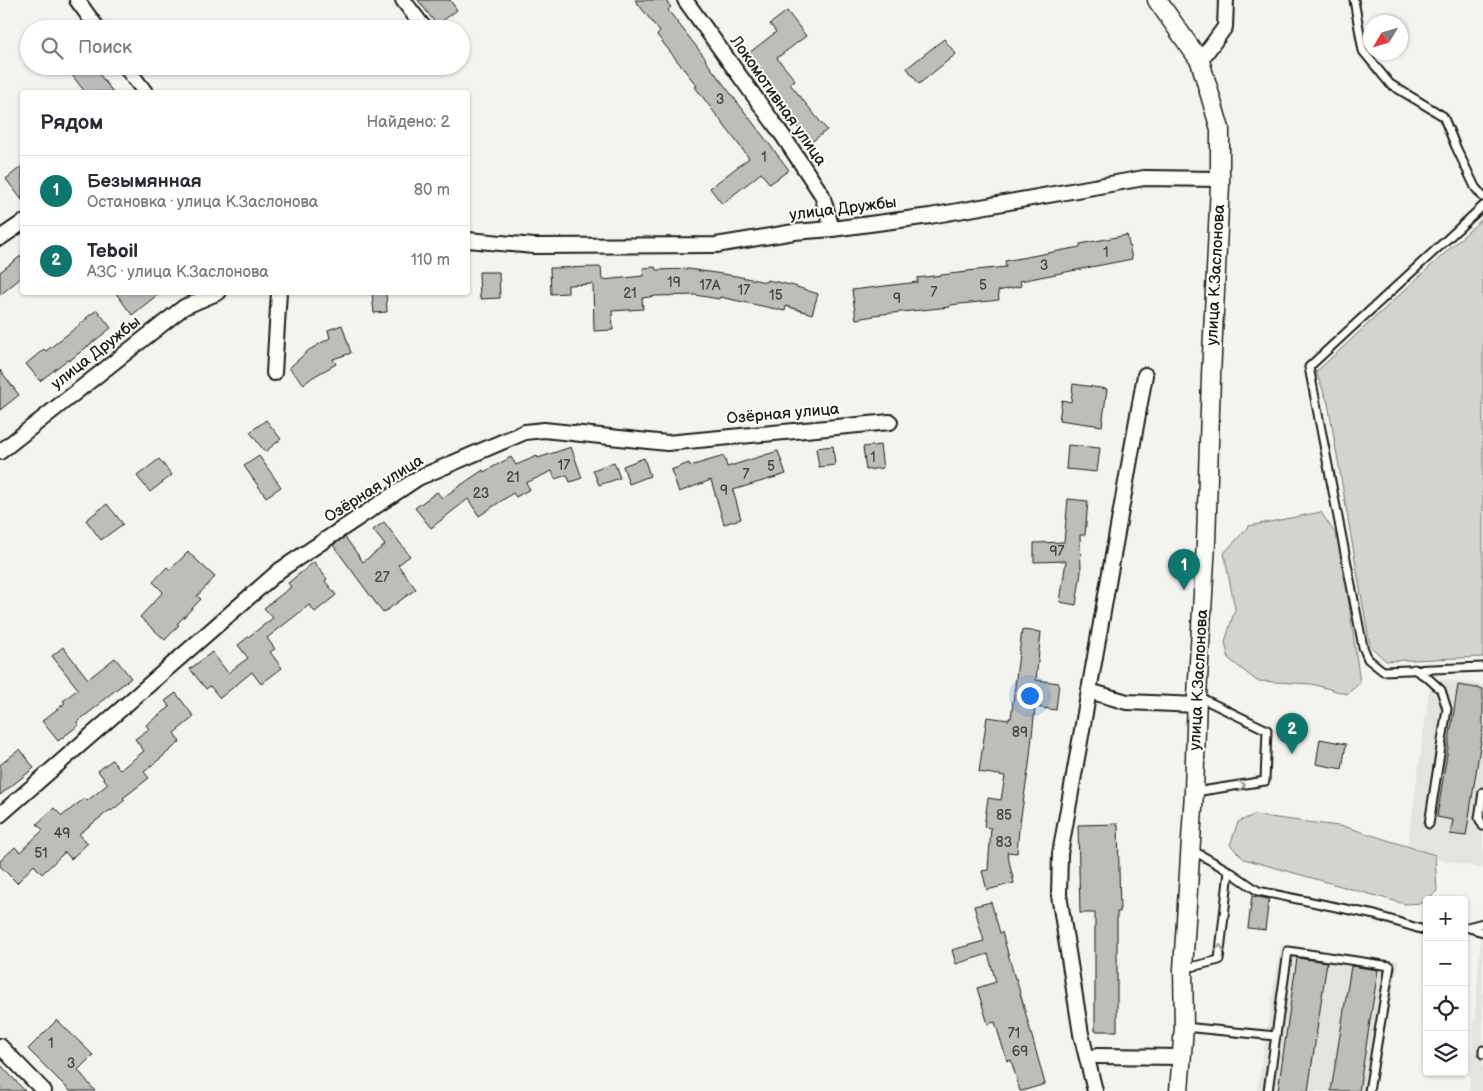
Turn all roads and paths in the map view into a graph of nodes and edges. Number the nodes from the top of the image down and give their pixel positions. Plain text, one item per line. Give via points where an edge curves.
1 (77, 0) edge
2 (404, 0) edge
3 (685, 0) edge
4 (1157, 0) edge
5 (1226, 0) edge
6 (1354, 0) edge
7 (91, 20) edge
8 (418, 20) edge
9 (1200, 61) junction
10 (132, 75) edge
11 (143, 90) edge
12 (1220, 179) junction
13 (1483, 197) edge
14 (1483, 206) edge
15 (20, 224) edge
16 (832, 229) junction
17 (0, 238) edge
18 (470, 240) edge
19 (212, 295) edge
20 (279, 295) edge
21 (274, 373) dead end
22 (1146, 375) dead end
23 (890, 422) dead end
24 (0, 452) edge
25 (1483, 667) edge
26 (1413, 669) junction
27 (1089, 691) junction
28 (1197, 701) junction
29 (1194, 792) junction
30 (1483, 792) edge
31 (0, 815) edge
32 (1429, 824) dead end
33 (1483, 826) edge
34 (1191, 849) junction
35 (1229, 871) junction
36 (1483, 923) edge
37 (1468, 927) edge
38 (1468, 928) edge
39 (1423, 930) edge
40 (1483, 932) edge
41 (1183, 969) junction
42 (1184, 1027) junction
43 (1276, 1036) junction
44 (0, 1046) edge
45 (1097, 1056) dead end
46 (1181, 1057) junction
47 (44, 1091) edge
48 (1096, 1091) edge
49 (1179, 1091) edge
50 (1268, 1091) edge
51 (1369, 1091) edge

1 - 7 street
2 - 8 street
3 - 16 street, Локомотивная улица via 822,195
4 - 9 street, улица К.Заслонова
5 - 9 street via 1225,27
6 - 13 lane via 1362,51 1390,84 1443,116 1474,187
9 - 12 street, улица К.Заслонова via 1220,129
10 - 11 street
12 - 16 street, улица Дружбы via 1144,178 930,216
12 - 28 street, улица К.Заслонова
14 - 26 lane via 1310,366 1363,647 1368,659 1383,671
15 - 17 street
16 - 18 street, улица Дружбы via 716,245 534,246
19 - 24 street, улица Дружбы via 184,307
20 - 21 street
22 - 27 street
23 - 31 street, Озёрная улица via 667,443 544,430 525,432 418,478 280,570
25 - 26 lane
26 - 32 lane via 1441,690 1447,708
27 - 28 street via 1127,702
27 - 48 street via 1060,854 1059,895 1081,1034
28 - 29 street, улица К.Заслонова
29 -> 28 lane via 1265,781 1266,730
29 - 34 street, улица К.Заслонова
30 - 33 lane via 1479,818
34 - 35 lane
34 - 41 street, улица К.Заслонова
35 - 39 lane via 1258,891
41 -> 35 lane via 1219,960
36 - 37 lane
38 - 40 lane
41 - 42 street, улица К.Заслонова
42 - 43 lane
42 - 46 street, улица К.Заслонова
43 - 50 lane
43 - 51 lane via 1288,951 1390,966
44 - 47 street
45 - 46 street
46 - 49 street, улица К.Заслонова

